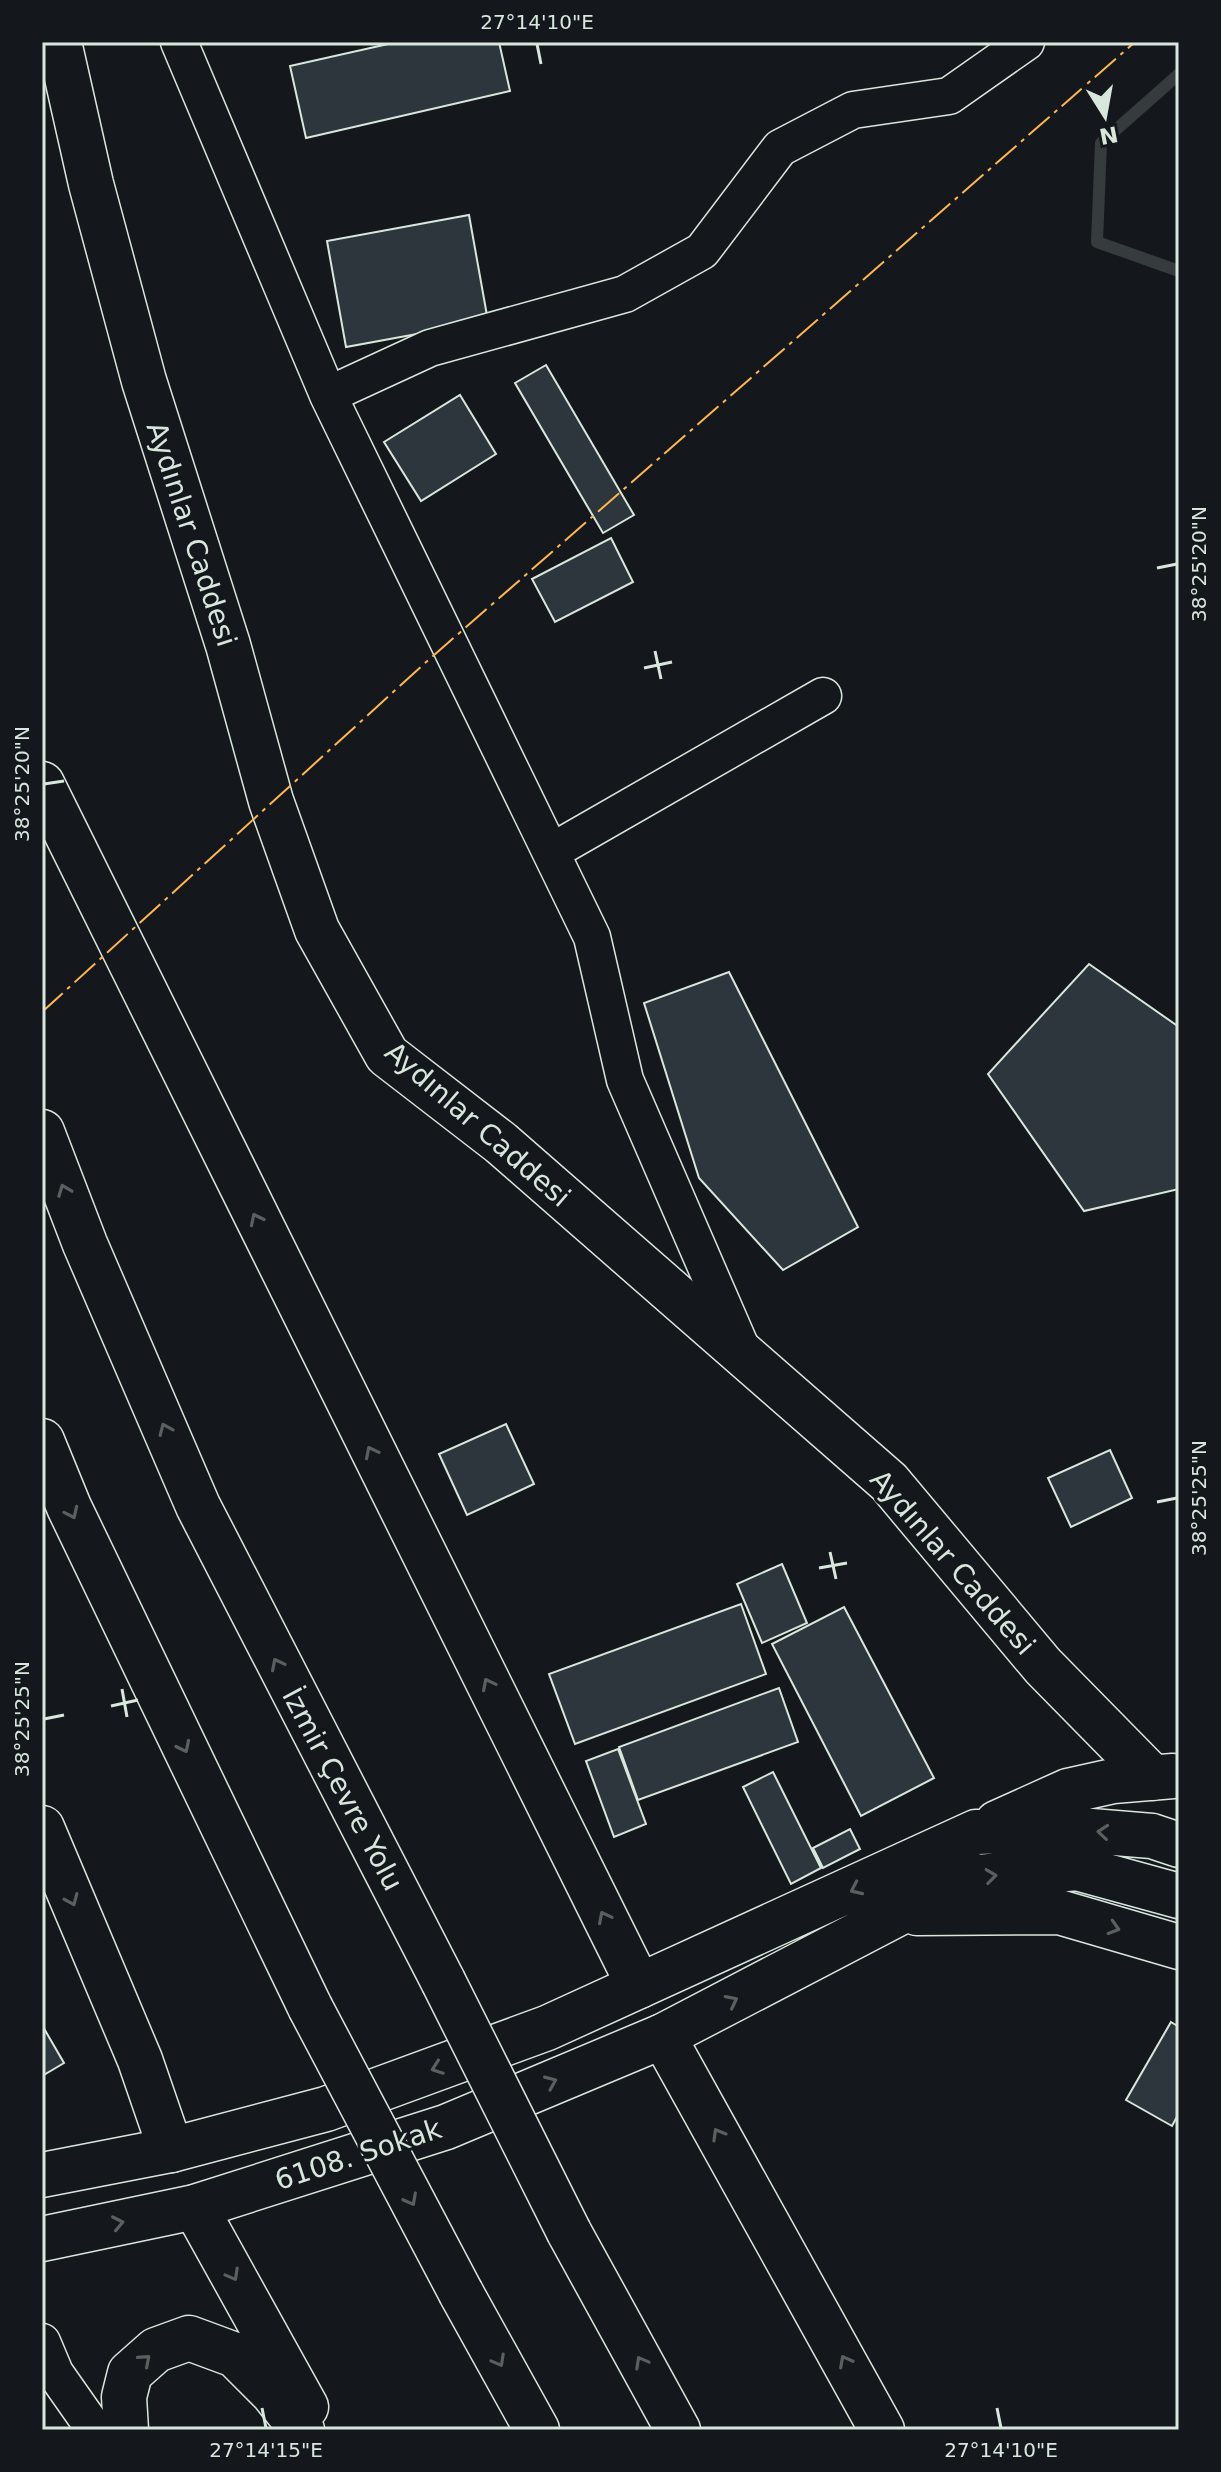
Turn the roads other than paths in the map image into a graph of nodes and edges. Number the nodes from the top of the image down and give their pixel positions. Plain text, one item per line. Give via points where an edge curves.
1 (59, 42) edge
2 (179, 42) edge
3 (1026, 42) edge
4 (328, 395) junction
5 (823, 696) dead end
6 (42, 784) edge
7 (551, 852) junction
8 (42, 1132) edge
9 (745, 1357) junction
10 (42, 1441) edge
11 (1166, 1776) edge
12 (42, 1828) edge
13 (976, 1832) junction
14 (1179, 1845) edge
15 (1179, 1896) edge
16 (899, 1913) junction
17 (1179, 1947) edge
18 (639, 1986) junction
19 (663, 2036) junction
20 (171, 2150) junction
21 (42, 2175) edge
22 (195, 2207) junction
23 (42, 2239) edge
24 (46, 2364) edge
25 (95, 2430) edge
26 (126, 2430) edge
27 (302, 2430) edge
28 (319, 2430) edge
29 (537, 2430) edge
30 (678, 2430) edge
31 (882, 2430) edge

1 - 9 main road, Aydınlar Caddesi via 144,381 271,801 317,930 387,1055 501,1143
2 - 4 street
3 - 4 street via 949,96 853,110 780,148 702,251 625,294 430,348
4 - 7 street
5 - 7 street
18 -> 6 main road
7 - 9 street via 592,937 625,1080
30 -> 8 main road, İzmir Çevre Yolu, bridge via 569,2232 198,1506
9 - 11 main road, Aydınlar Caddesi via 889,1482 1043,1666
10 -> 29 main road, bridge via 310,2007
11 - 13 main road via 1068,1791
12 -> 20 main road via 140,2060
14 -> 13 main road via 1152,1836 1067,1829
13 -> 18 main road
16 -> 15 main road via 979,1877 1077,1868
16 -> 17 main road via 1059,1912
19 -> 16 main road
18 -> 20 main road, 6108. Sokak via 547,2028 326,2109
22 -> 19 main road, 6108. Sokak via 446,2127
31 -> 19 main road
20 - 21 main road, 6108. Sokak
23 -> 22 main road, 6108. Sokak
22 -> 28 main road
24 - 25 street
26 -> 27 main road via 124,2397 130,2373 156,2350 189,2338 235,2355

